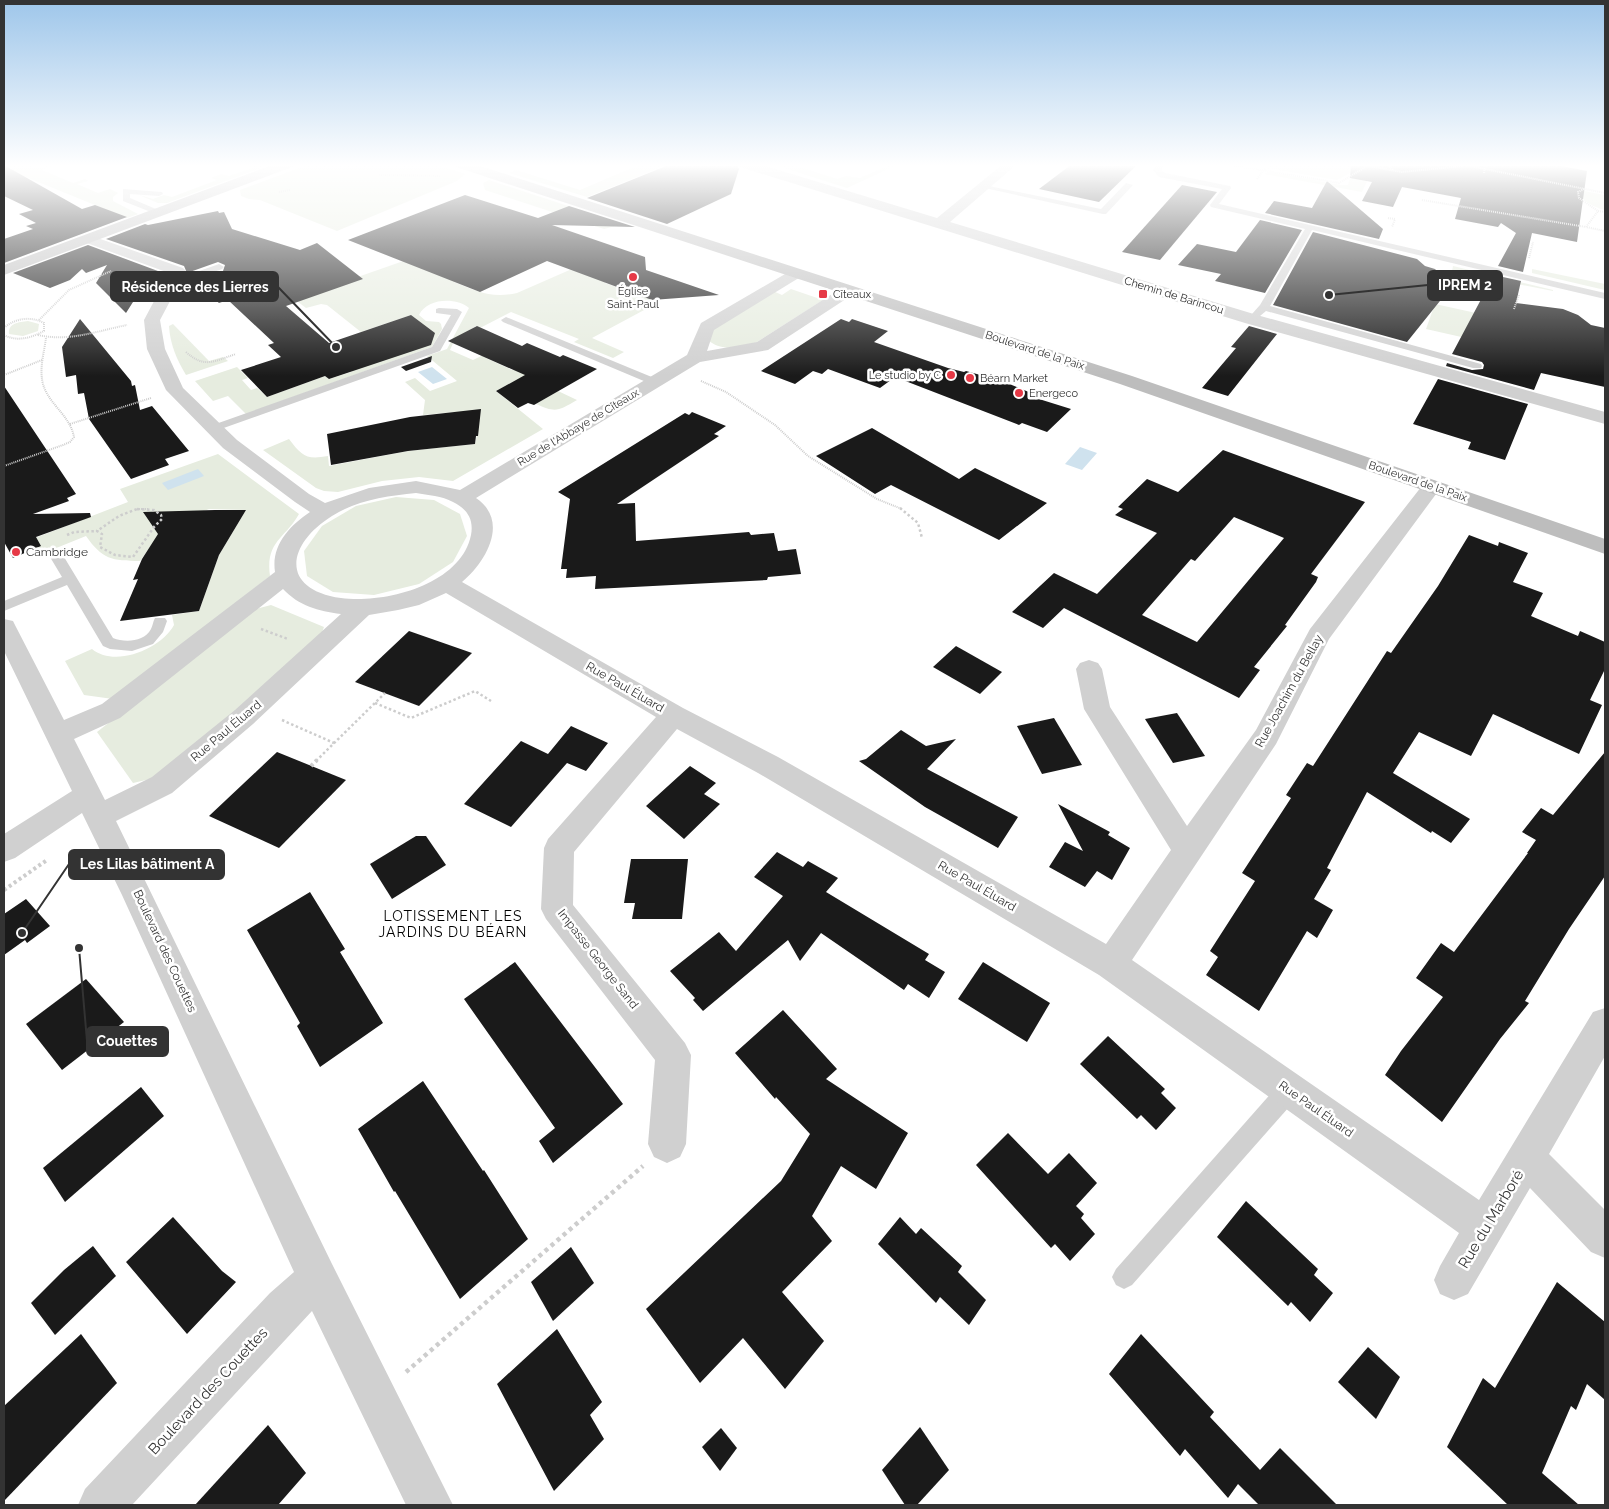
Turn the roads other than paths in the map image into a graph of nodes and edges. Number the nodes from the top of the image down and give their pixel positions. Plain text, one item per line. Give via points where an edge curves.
1 (101, 234) edge
2 (667, 234) edge
3 (973, 234) edge
4 (1306, 234) edge
5 (1342, 234) edge
6 (89, 239) junction
7 (219, 267) dead end
8 (4, 270) edge
9 (797, 273) junction
10 (173, 279) junction
11 (849, 290) junction
12 (1605, 296) edge
13 (1264, 307) junction
14 (439, 311) dead end
15 (1251, 319) junction
16 (506, 320) dead end
17 (695, 358) junction
18 (1477, 366) dead end
19 (655, 382) junction
20 (1605, 418) edge
21 (214, 428) junction
22 (1432, 486) junction
23 (462, 498) junction
24 (324, 512) junction
25 (1605, 547) edge
26 (54, 552) road end
27 (285, 576) junction
28 (70, 579) junction
29 (446, 582) junction
30 (4, 606) edge
31 (362, 608) junction
32 (160, 621) dead end
33 (4, 627) edge
34 (1089, 669) dead end
35 (674, 715) junction
36 (58, 734) junction
37 (94, 805) junction
38 (4, 849) edge
39 (1187, 850) junction
40 (1111, 964) junction
41 (1605, 1024) edge
42 (1289, 1090) junction
43 (668, 1144) road end
44 (1527, 1158) junction
45 (1485, 1228) junction
46 (1605, 1238) edge
47 (1124, 1277) dead end
48 (318, 1278) junction
49 (1454, 1280) dead end
50 (101, 1505) edge
51 (430, 1505) edge

1 - 6 main road
2 - 9 main road, Boulevard de la Paix
3 - 15 street, Chemin de Barincou
4 - 13 lane
5 - 12 lane
6 - 8 main road
6 - 10 street via 178,271
7 - 10 lane via 192,277
9 - 11 main road, Boulevard de la Paix
9 - 17 street via 708,327
10 - 21 street via 152,320 156,349 175,390
11 - 17 street, Rue de l'Abbaye de Cîteaux via 762,346
11 - 22 main road, Boulevard de la Paix via 1126,380
13 - 15 lane
13 - 18 lane
14 - 21 lane via 457,312 436,348
15 - 20 street, Chemin de Barincou
16 - 19 lane
17 - 19 street, Rue de l'Abbaye de Cîteaux
19 - 23 street, Rue de l'Abbaye de Cîteaux
21 - 24 street via 230,444
22 - 25 main road, Boulevard de la Paix
22 - 39 street, Rue Joachim du Bellay via 1319,635 1266,737
23 - 24 street via 444,491 416,488 384,490 353,498
23 - 29 street via 476,510 484,526 481,545 468,565
24 - 27 street via 304,526 290,543 284,560
26 - 28 lane
27 - 31 street via 295,590 312,601 335,607
27 - 36 street via 111,711
28 - 30 lane
28 - 32 lane via 108,642 115,646 130,647 145,641 159,630
29 - 31 street via 421,595 392,604
29 - 35 street, Rue Paul Éluard
31 - 37 street, Rue Paul Éluard via 244,717 162,785
33 - 36 street, Boulevard des Couettes
34 - 39 street via 1097,709
35 - 40 street, Rue Paul Éluard via 768,765
35 - 43 street, Impasse George Sand via 559,848 557,908 673,1055
36 - 37 street, Boulevard des Couettes
37 - 38 street, Rue Paul Éluard
37 - 48 street, Boulevard des Couettes
39 - 40 street, Rue Joachim du Bellay
40 - 42 street, Rue Paul Éluard
41 - 44 street, Rue du Marboré
42 - 45 street, Rue Paul Éluard
42 - 47 lane
44 - 45 street, Rue du Marboré
44 - 46 street, Rue du Marboré
45 - 49 street, Rue du Marboré
48 - 50 street, Boulevard des Couettes via 285,1308
48 - 51 street, Boulevard des Couettes

